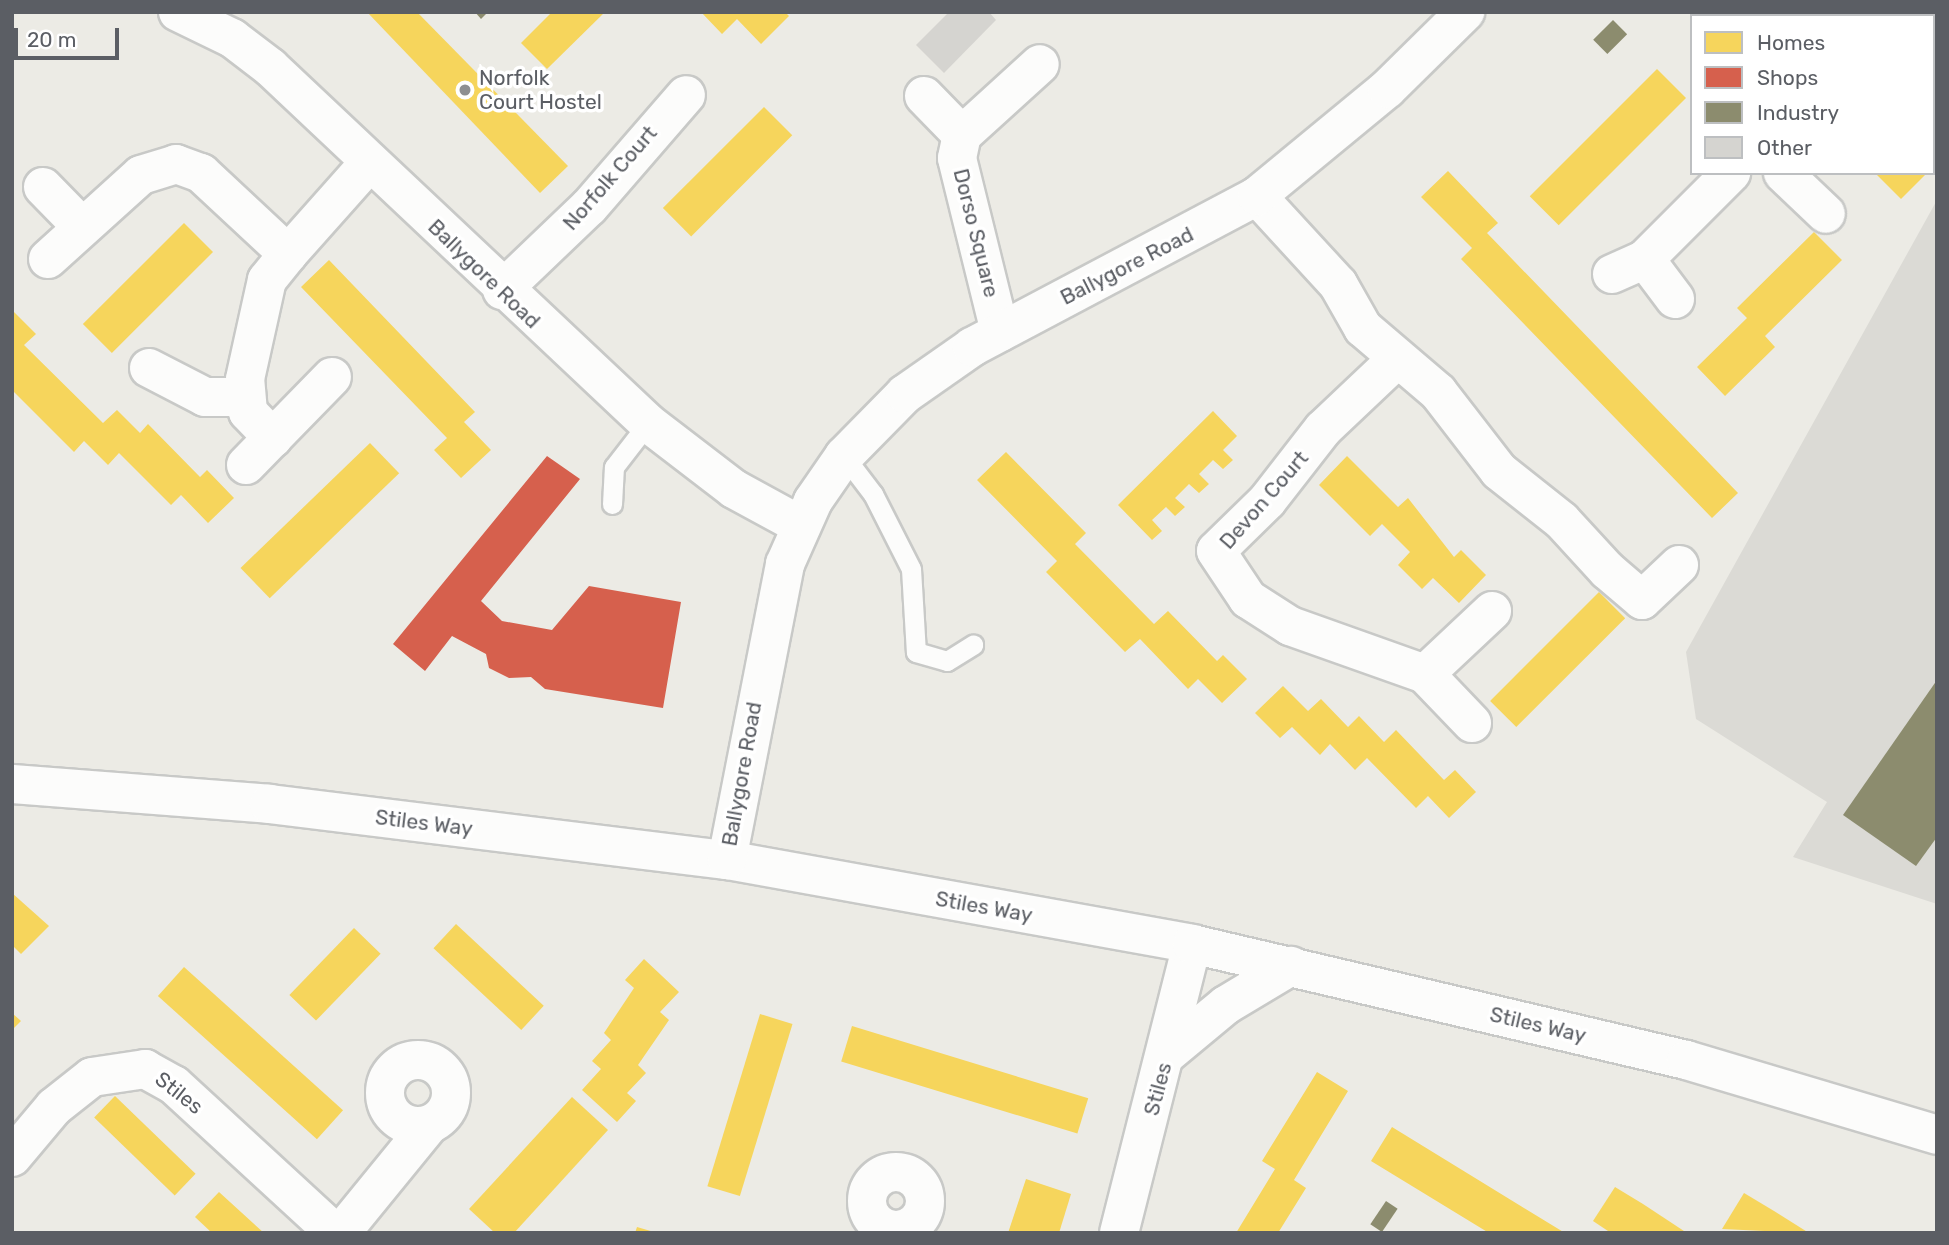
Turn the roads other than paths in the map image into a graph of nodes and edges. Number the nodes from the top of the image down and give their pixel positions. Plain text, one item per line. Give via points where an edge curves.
1 (178, 12) edge
2 (1465, 12) edge
3 (1041, 64) dead end
4 (686, 95) dead end
5 (924, 96) dead end
6 (962, 135) junction
7 (368, 164) junction
8 (1729, 175) edge
9 (1785, 175) edge
10 (43, 187) dead end
11 (1257, 196) junction
12 (1826, 214) dead end
13 (82, 227) junction
14 (288, 254) junction
15 (48, 259) dead end
16 (502, 290) junction
17 (1675, 299) dead end
18 (1000, 332) junction
19 (1396, 360) junction
20 (149, 368) dead end
21 (332, 377) dead end
22 (244, 397) junction
23 (648, 424) junction
24 (273, 438) junction
25 (844, 457) junction
26 (246, 465) dead end
27 (612, 503) dead end
28 (800, 526) junction
29 (1679, 565) dead end
30 (1492, 611) dead end
31 (973, 645) dead end
32 (1425, 674) junction
33 (1472, 723) dead end
34 (12, 784) edge
35 (727, 860) junction
36 (1192, 944) junction
37 (1291, 967) junction
38 (1168, 1053) junction
39 (429, 1125) dead end
40 (1937, 1135) edge
41 (12, 1157) edge
42 (335, 1233) edge
43 (341, 1233) edge
44 (1119, 1233) edge

1 - 7 street, Ballygore Road via 244,46
2 - 11 street, Ballygore Road via 1387,89
3 - 6 street
4 - 16 street, Norfolk Court via 589,207
5 - 6 street
6 - 18 street, Dorso Square via 957,158
7 - 14 street
7 - 16 street, Ballygore Road
8 - 17 street via 1628,267
9 - 12 street
10 - 13 street
11 - 18 street, Ballygore Road
11 - 19 street via 1338,284 1363,328
13 - 14 street via 141,175 176,164 201,173
13 - 15 street
14 - 22 street via 267,280 259,305
16 - 23 street, Ballygore Road
18 - 25 street, Ballygore Road via 905,394
19 - 29 street via 1438,392 1499,471 1562,521 1642,600
19 - 32 street, Devon Court via 1323,429 1267,501 1216,551 1248,599 1290,626
20 - 22 street via 205,397
21 - 24 street
22 - 24 street via 248,412
23 - 27 lane via 614,467
23 - 28 street, Ballygore Road via 734,489
24 - 26 street
25 - 28 street, Ballygore Road
25 - 31 lane via 873,494 911,569 916,652 947,661
28 - 35 street, Ballygore Road via 774,606
30 - 32 street
32 - 33 street, Devon Court
34 - 35 street, Stiles Way via 269,804
35 - 36 street, Stiles Way
36 - 37 street, Stiles Way
36 - 38 street, Stiles
37 - 38 street via 1226,1004
37 - 40 street, Stiles Way via 1686,1060
38 - 44 street, Stiles
39 - 43 street
41 - 42 street, Stiles via 86,1082 118,1069 145,1069 174,1085

